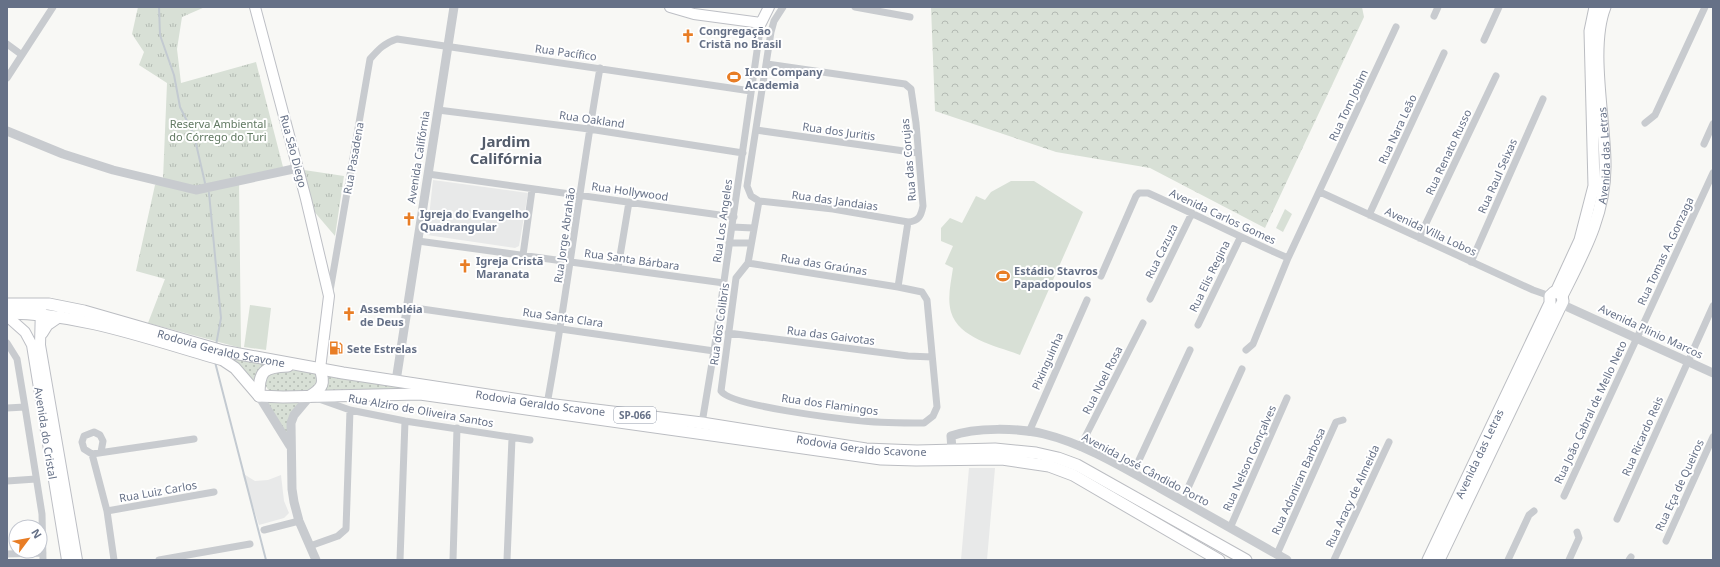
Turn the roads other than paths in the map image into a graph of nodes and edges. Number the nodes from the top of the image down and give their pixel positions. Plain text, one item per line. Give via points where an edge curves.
1 (53, 7) edge
2 (255, 7) edge
3 (454, 7) edge
4 (670, 7) edge
5 (769, 7) edge
6 (783, 7) edge
7 (854, 7) edge
8 (1438, 7) edge
9 (1499, 7) edge
10 (1595, 7) edge
11 (1605, 7) edge
12 (1705, 7) edge
13 (1434, 16) dead end
14 (910, 17) dead end
15 (761, 23) junction
16 (1396, 27) dead end
17 (1484, 40) dead end
18 (7, 44) edge
19 (449, 47) junction
20 (379, 48) joint
21 (1444, 53) dead end
22 (22, 55) junction
23 (767, 64) junction
24 (600, 68) junction
25 (1496, 76) dead end
26 (7, 78) edge
27 (751, 91) junction
28 (1543, 99) dead end
29 (438, 110) junction
30 (1645, 123) dead end
31 (1713, 124) edge
32 (589, 129) junction
33 (756, 130) junction
34 (7, 131) edge
35 (1704, 144) dead end
36 (743, 153) junction
37 (918, 153) junction
38 (298, 168) junction
39 (1713, 173) edge
40 (428, 174) junction
41 (532, 190) junction
42 (1320, 192) junction
43 (581, 195) junction
44 (759, 201) junction
45 (629, 202) junction
46 (1192, 213) junction
47 (1369, 215) junction
48 (734, 217) junction
49 (908, 222) junction
50 (732, 227) junction
51 (753, 228) junction
52 (1240, 238) junction
53 (1419, 238) junction
54 (418, 241) junction
55 (729, 243) junction
56 (751, 244) junction
57 (523, 255) junction
58 (1288, 258) junction
59 (571, 261) junction
60 (1471, 262) junction
61 (748, 263) junction
62 (618, 268) junction
63 (328, 271) junction
64 (1101, 276) dead end
65 (724, 283) junction
66 (898, 287) junction
67 (1150, 299) dead end
68 (1556, 299) junction
69 (1086, 300) dead end
70 (7, 304) edge
71 (1713, 306) edge
72 (408, 307) junction
73 (41, 309) junction
74 (7, 315) edge
75 (60, 316) junction
76 (1143, 323) dead end
77 (1198, 325) dead end
78 (561, 328) junction
79 (42, 333) junction
80 (728, 333) junction
81 (1637, 338) junction
82 (8, 344) edge
83 (1190, 350) dead end
84 (1246, 350) dead end
85 (714, 351) junction
86 (932, 356) junction
87 (1688, 361) junction
88 (308, 366) junction
89 (320, 368) junction
90 (1242, 370) dead end
91 (1713, 373) edge
92 (396, 381) junction
93 (723, 394) joint
94 (259, 396) junction
95 (310, 396) junction
96 (1288, 398) dead end
97 (547, 404) junction
98 (26, 407) junction
99 (7, 408) edge
100 (350, 410) junction
101 (1343, 420) dead end
102 (405, 421) junction
103 (702, 423) junction
104 (457, 428) junction
105 (1029, 432) junction
106 (1713, 437) edge
107 (512, 438) junction
108 (194, 439) dead end
109 (530, 440) dead end
110 (1389, 442) dead end
111 (290, 446) junction
112 (1080, 446) junction
113 (952, 450) junction
114 (100, 452) junction
115 (92, 454) junction
116 (1133, 473) junction
117 (36, 479) junction
118 (7, 481) edge
119 (214, 492) dead end
120 (1564, 496) dead end
121 (1182, 501) junction
122 (107, 511) junction
123 (1534, 511) dead end
124 (42, 519) edge
125 (1617, 519) dead end
126 (299, 521) junction
127 (1230, 528) junction
128 (264, 530) dead end
129 (1577, 532) dead end
130 (1666, 541) dead end
131 (250, 544) dead end
132 (310, 546) junction
133 (1277, 554) junction
134 (67, 560) edge
135 (77, 560) edge
136 (114, 560) edge
137 (159, 560) edge
138 (316, 560) edge
139 (400, 560) edge
140 (453, 560) edge
141 (507, 560) edge
142 (1220, 560) edge
143 (1246, 560) edge
144 (1287, 560) edge
145 (1334, 560) edge
146 (1428, 560) edge
147 (1438, 560) edge
148 (1508, 560) edge
149 (1569, 560) edge

1 - 22 street
2 - 38 main road, Rua São Diego
3 - 19 street, Avenida Califórnia
4 - 15 main road via 694,14
5 - 15 main road
6 - 23 street via 772,26
7 - 14 street
8 - 13 street
9 - 17 street
10 - 68 main road, Avenida das Letras via 1590,31 1594,186 1580,240
11 - 68 main road, Avenida das Letras via 1598,36 1605,165 1603,197 1590,237
12 - 30 street via 1655,115
15 - 27 street, Rua Los Angeles
16 - 42 street, Rua Tom Jobim
18 - 22 street
19 - 20 street, Rua Pacífico via 397,39
19 - 24 street, Rua Pacífico
19 - 29 street, Avenida Califórnia
20 - 63 street, Rua Pasadena via 370,59
21 - 47 street, Rua Nara Leão
22 - 26 street
23 - 33 street
23 - 37 street, Rua das Corujas via 909,86 913,93
24 - 27 street, Rua Pacífico
24 - 32 street, Rua Jorge Abrahão
25 - 53 street, Rua Renato Russo
27 - 36 street, Rua Los Angeles
28 - 60 street, Rua Raul Seixas
29 - 32 street, Rua Oakland
29 - 40 street, Avenida Califórnia
31 - 35 street
32 - 36 street, Rua Oakland
32 - 43 street, Rua Jorge Abrahão
33 - 37 street, Rua dos Juritis
33 - 44 street via 747,186 751,196
34 - 38 street via 63,154 113,170 196,190
36 - 48 street, Rua Los Angeles
37 - 49 street, Rua das Corujas via 922,214 916,220
38 - 63 main road, Rua São Diego
39 - 81 street, Rua Tomas A. Gonzaga
40 - 41 street, Rua Hollywood
40 - 54 street, Avenida Califórnia
41 - 43 street, Rua Hollywood
41 - 57 street
42 - 47 street, Avenida Villa Lobos
42 - 58 street, Rua Tom Jobim
43 - 45 street, Rua Hollywood
43 - 59 street, Rua Jorge Abrahão
44 - 49 street, Rua das Jandaias via 833,209
44 - 51 street, Rua dos Colibris
45 - 48 street, Rua Hollywood
45 - 62 street
46 - 52 street, Avenida Carlos Gomes
46 - 64 street, Avenida Carlos Gomes via 1148,194 1136,196
46 - 67 street, Rua Cazuza
47 - 53 street, Avenida Villa Lobos
48 - 50 street, Rua Los Angeles
49 - 66 street
50 - 51 street
50 - 55 street, Rua Los Angeles
51 - 56 street, Rua dos Colibris
52 - 58 street, Avenida Carlos Gomes
52 - 77 street, Rua Elis Regina
53 - 60 street, Avenida Villa Lobos
54 - 57 street, Rua Santa Bárbara
54 - 72 street, Avenida Califórnia
55 - 56 street
55 - 65 street, Rua Los Angeles
56 - 61 street, Rua dos Colibris
57 - 59 street, Rua Santa Bárbara
58 - 84 street, Rua Tom Jobim via 1253,344
59 - 62 street, Rua Santa Bárbara
59 - 78 street, Rua Jorge Abrahão
60 - 68 street, Avenida Villa Lobos
61 - 66 street, Rua das Graúnas
61 - 80 street, Rua dos Colibris via 736,278
62 - 65 street, Rua Santa Bárbara
63 - 89 main road, Rua São Diego via 329,296
65 - 85 street, Rua Los Angeles
66 - 86 street via 920,291 927,297
68 - 81 street, Avenida Plinio Marcos
68 - 146 main road, Avenida das Letras
68 - 147 main road, Avenida das Letras
69 - 105 street, Pixinguinha
70 - 73 main road, Rodovia Geraldo Scavone / SP-066
71 - 87 street, Rua Ricardo Reis
72 - 78 street, Rua Santa Clara
72 - 92 street, Avenida Califórnia
73 - 74 main road, Rodovia Geraldo Scavone / SP-066
73 - 75 main road, Rodovia Geraldo Scavone / SP-066
73 - 79 main road, Avenida do Cristal
73 - 88 main road, Rodovia Geraldo Scavone / SP-066 via 84,311 223,351
74 - 134 main road, Avenida do Cristal via 25,332 32,345
75 - 79 main road via 47,325
75 - 94 main road, Rodovia Geraldo Scavone / SP-066 via 83,320 222,360 235,368
76 - 112 street, Rua Noel Rosa
78 - 85 street, Rua Santa Clara
78 - 97 street, Rua Jorge Abrahão
79 - 135 main road, Avenida do Cristal via 40,345
80 - 86 street, Rua das Gaivotas via 908,356
80 - 93 street, Rua dos Colibris via 721,387
81 - 87 street, Avenida Plinio Marcos
81 - 120 street, Rua João Cabral de Mello Neto
82 - 98 street via 17,359
83 - 116 street
85 - 103 street, Rua Los Angeles
86 - 93 street, Rua dos Flamingos via 937,407 933,416 924,423 864,421 798,412 733,400
87 - 91 street, Avenida Plinio Marcos
87 - 125 street, Rua Ricardo Reis
88 - 89 main road, Rodovia Geraldo Scavone / SP-066
88 - 94 main road via 269,368 259,381
89 - 92 main road, Rodovia Geraldo Scavone / SP-066
89 - 95 main road via 324,380 322,386
90 - 121 street
92 - 97 main road, Rodovia Geraldo Scavone / SP-066
94 - 95 main road, Rodovia Geraldo Scavone / SP-066
94 - 111 street
95 - 100 street, Rua Alziro de Oliveira Santos
95 - 111 street via 294,415
95 - 142 main road, Rodovia Geraldo Scavone / SP-066 via 420,394 880,459 1002,459 1040,463 1073,475
96 - 127 street, Rua Nelson Gonçalves
97 - 103 main road, Rodovia Geraldo Scavone / SP-066
98 - 99 street
98 - 117 street
100 - 102 street, Rua Alziro de Oliveira Santos
100 - 132 street via 346,529 338,536
101 - 133 street, Rua Adoniran Barbosa via 1336,422
102 - 104 street, Rua Alziro de Oliveira Santos
102 - 139 street
103 - 113 main road, Rodovia Geraldo Scavone / SP-066 via 866,449
104 - 107 street, Rua Alziro de Oliveira Santos
104 - 140 street
105 - 112 street, Avenida José Cândido Porto via 1045,434
105 - 113 street, Avenida José Cândido Porto via 994,430 957,433 951,436
106 - 130 street, Rua Eça de Queiros
107 - 109 street, Rua Alziro de Oliveira Santos
107 - 141 street
108 - 114 street
110 - 145 street, Rua Aracy de Almeida
111 - 126 street via 292,489
112 - 116 street, Avenida José Cândido Porto
113 - 143 main road, Rodovia Geraldo Scavone / SP-066 via 995,449 1036,453 1077,465
114 - 115 street
114 - 115 street via 102,438 97,433 90,433 84,436 82,446 86,452
115 - 122 street
116 - 121 street, Avenida José Cândido Porto
117 - 118 street
117 - 124 street
119 - 122 street, Rua Luiz Carlos
121 - 127 street, Avenida José Cândido Porto
122 - 136 street
123 - 148 street via 1529,515
126 - 128 street
126 - 132 street
127 - 133 street, Avenida José Cândido Porto
129 - 149 street via 1579,538
131 - 137 street
132 - 138 street
133 - 144 street, Avenida José Cândido Porto

